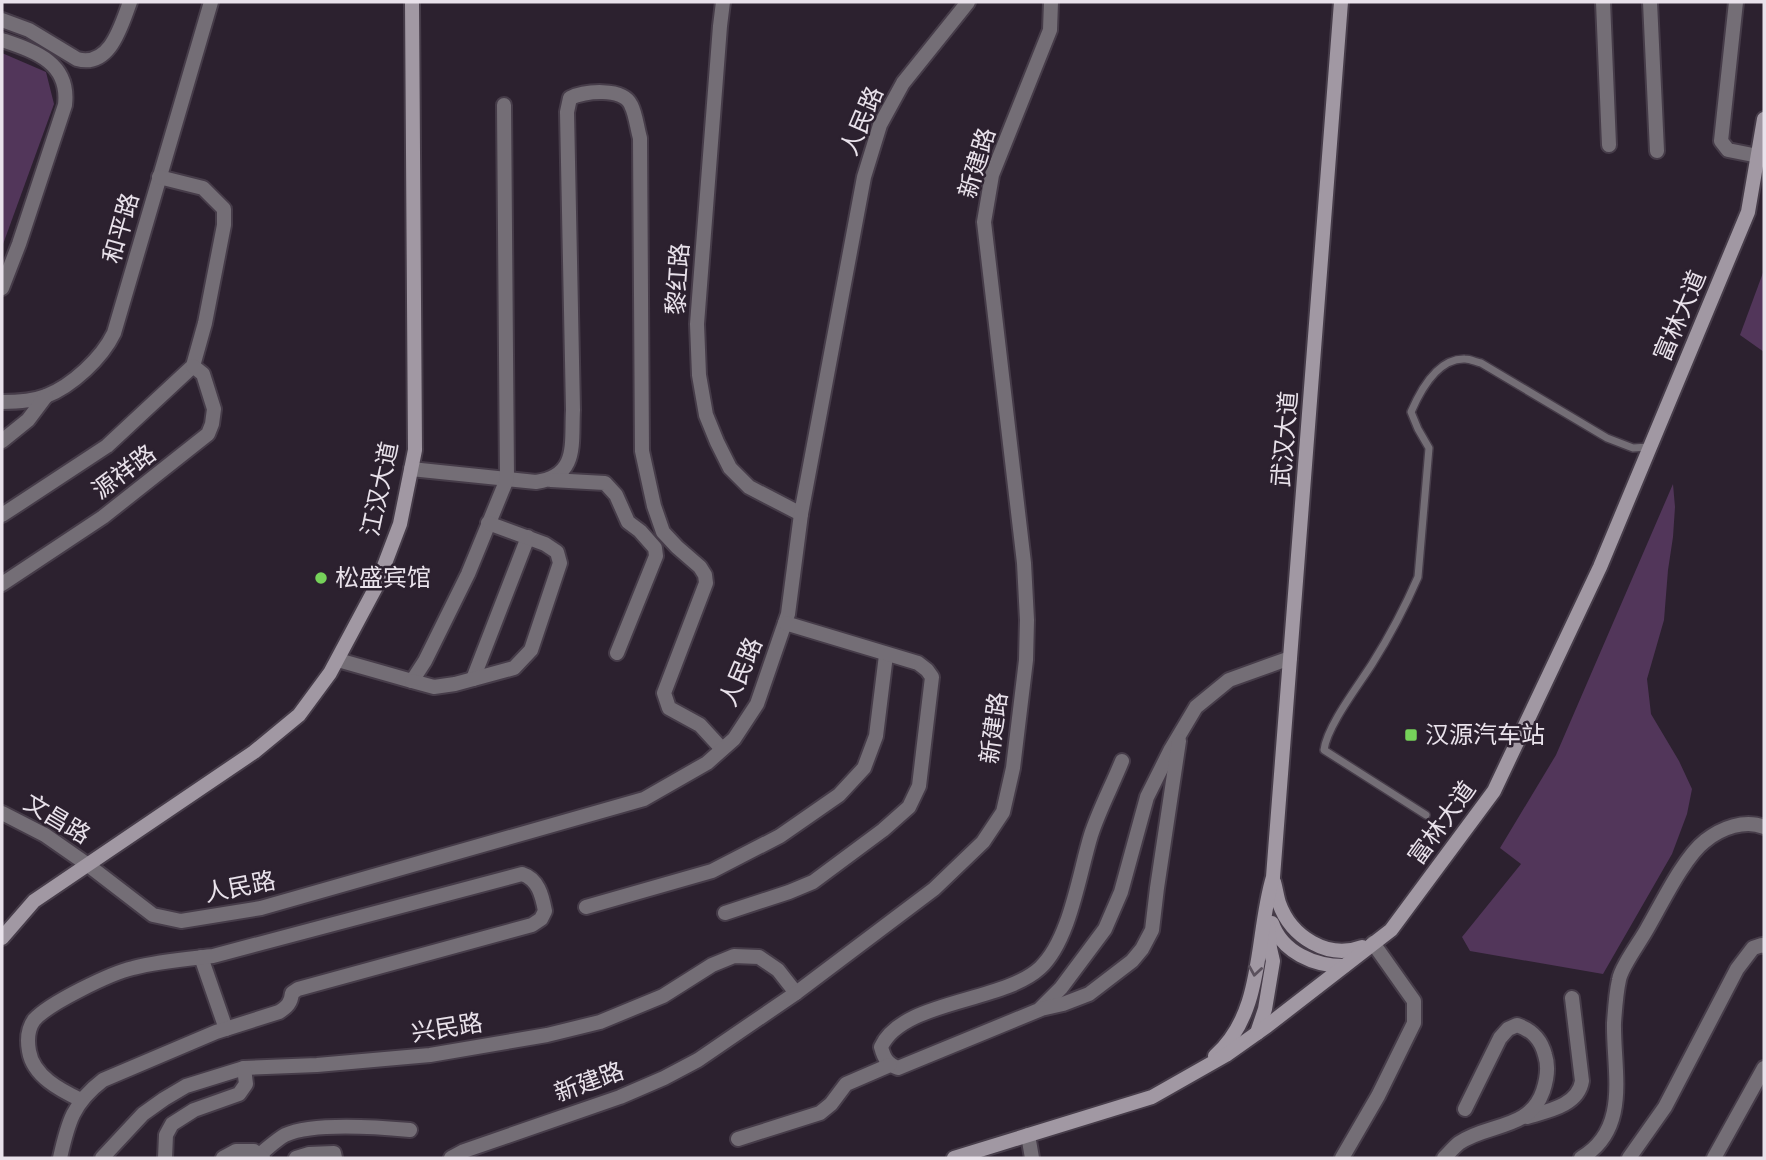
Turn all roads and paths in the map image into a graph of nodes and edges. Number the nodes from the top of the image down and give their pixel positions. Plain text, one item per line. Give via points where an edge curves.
1 (130, 2) edge
2 (211, 2) edge
3 (412, 2) edge
4 (723, 2) edge
5 (968, 2) edge
6 (1051, 2) edge
7 (1341, 2) edge
8 (1603, 2) edge
9 (1650, 2) edge
10 (1736, 2) edge
11 (2, 20) edge
12 (2, 40) edge
13 (504, 105) dead end
14 (1764, 119) edge
15 (1609, 145) dead end
16 (1657, 151) dead end
17 (1758, 156) junction
18 (159, 177) junction
19 (2, 288) edge
20 (193, 366) junction
21 (46, 396) junction
22 (4, 400) edge
23 (2, 441) edge
24 (1650, 447) junction
25 (411, 469) junction
26 (507, 479) junction
27 (551, 480) junction
28 (801, 514) junction
29 (2, 515) edge
30 (488, 523) junction
31 (528, 537) junction
32 (2, 584) edge
33 (785, 623) junction
34 (617, 653) dead end
35 (886, 654) junction
36 (1290, 658) junction
37 (338, 660) junction
38 (473, 679) junction
39 (412, 681) junction
40 (1181, 733) junction
41 (722, 750) junction
42 (1122, 761) dead end
43 (2, 813) edge
44 (1426, 815) dead end
45 (1764, 827) edge
46 (88, 865) junction
47 (1273, 879) junction
48 (586, 907) dead end
49 (724, 913) dead end
50 (2, 938) edge
51 (1373, 943) junction
52 (1764, 946) edge
53 (201, 957) junction
54 (1344, 966) junction
55 (796, 993) junction
56 (1572, 998) dead end
57 (1039, 1010) junction
58 (226, 1029) junction
59 (1256, 1034) junction
60 (890, 1065) junction
61 (244, 1068) junction
62 (1764, 1068) edge
63 (1197, 1071) junction
64 (81, 1100) junction
65 (1465, 1109) dead end
66 (1515, 1121) junction
67 (410, 1129) dead end
68 (1028, 1135) junction
69 (737, 1139) dead end
70 (261, 1157) edge
71 (60, 1158) edge
72 (102, 1158) edge
73 (166, 1158) edge
74 (223, 1158) edge
75 (296, 1158) edge
76 (335, 1158) edge
77 (451, 1158) edge
78 (954, 1158) edge
79 (1032, 1158) edge
80 (1342, 1158) edge
81 (1444, 1158) edge
82 (1581, 1158) edge
83 (1629, 1158) edge
84 (1714, 1158) edge

1 - 11 street via 106,53 85,61
2 - 18 street, 和平路
3 - 25 main road, 江汉大道 via 415,450
4 - 28 street, 黎红路 via 697,324 699,375 706,415 730,468 749,487
5 - 28 street, 人民路 via 903,83 880,125 864,177
6 - 55 street, 新建路 via 1050,30 992,175 984,222 1027,620 1013,768 1003,812 983,842 934,889
7 - 36 main road, 武汉大道
8 - 15 street
9 - 16 street
10 - 17 street via 1721,141 1728,150
12 - 19 street via 50,62 63,82 66,97
13 - 26 street
14 - 17 main road, 富林大道
17 - 24 main road, 富林大道 via 1748,212
18 - 20 street via 203,188 224,209
18 - 21 street, 和平路 via 109,344 83,372
20 - 29 street via 107,446
20 - 32 street, 源祥路 via 203,374 214,409 208,434 103,517
21 - 22 street, 和平路
21 - 23 street via 28,420
24 - 44 lane via 1633,448 1607,439 1481,363 1464,359 1444,366 1417,397 1411,412 1429,448 1418,577 1331,728 1324,750
24 - 51 main road, 富林大道 via 1600,567 1494,792 1391,930
25 - 26 street
25 - 37 main road, 江汉大道 via 400,524 376,587
26 - 27 street
26 - 30 street
27 - 34 street via 605,483 628,522 655,548 656,556
27 - 41 street via 570,459 572,431 566,112 569,99 579,94 610,93 625,97 631,105 640,138 642,451 663,532 700,567 706,583 664,694 669,708 700,725
28 - 33 street, 人民路
30 - 31 street
30 - 39 street via 468,574
31 - 38 street
31 - 38 street via 557,552 561,563 531,650 514,668
33 - 35 street
33 - 41 street, 人民路 via 757,704
35 - 48 street via 876,736 864,768 839,795 780,836 712,871
35 - 49 street via 918,663 932,677 919,786 909,807 813,882
36 - 40 street via 1229,680 1196,707
36 - 47 main road, 武汉大道
37 - 39 street
37 - 46 main road, 江汉大道 via 299,715 254,752
38 - 39 street via 434,687
40 - 57 street via 1147,797 1121,892 1105,929
40 - 57 street via 1152,930 1132,961 1089,994
41 - 46 street, 人民路 via 644,799 261,908 181,921 153,915
42 - 60 street via 1091,833 1074,900 1055,949 1040,969 1017,983 905,1022 881,1047
43 - 46 street, 文昌路
45 - 82 street via 1745,823 1705,841 1686,862 1619,977 1614,1023 1616,1104 1600,1144
46 - 50 main road, 江汉大道 via 34,901
47 - 51 main road via 1279,905 1298,933 1311,942 1349,952
47 - 54 main road via 1270,919 1282,943 1327,966
47 - 59 main road via 1268,930 1273,961
47 -> 63 main road via 1247,1007 1219,1052
51 - 54 main road, 富林大道
51 - 80 street via 1414,1001 1414,1023
52 - 83 street via 1753,948 1737,969 1665,1108
53 - 58 street
53 - 58 street via 522,874 537,884 543,901 545,911 532,925 298,989 279,1012
53 - 64 street via 131,968 69,996 33,1022 26,1038 30,1058 51,1084
54 - 59 main road, 富林大道
55 - 61 street, 兴民路 via 778,970 760,957 734,956 663,996 600,1022 547,1035 430,1055
55 - 77 street, 新建路 via 664,1078
56 - 66 street via 1581,1090 1558,1107
57 - 60 street via 898,1068
58 - 64 street via 103,1080
59 - 63 main road, 富林大道
60 - 69 street via 846,1084 820,1113
61 - 72 street, 兴民路 via 186,1086 164,1099
61 - 73 street via 246,1084 239,1094 194,1110 172,1124 166,1135
62 - 84 street
63 - 68 main road, 富林大道 via 1152,1097
64 - 71 street
65 - 66 street via 1500,1038 1517,1025 1528,1028 1544,1050 1547,1080 1532,1111
66 - 81 street via 1459,1143
67 - 70 street via 304,1128 283,1136
68 - 78 main road, 富林大道
68 - 79 street
70 - 74 street via 254,1151 236,1151
75 - 76 street via 334,1153

